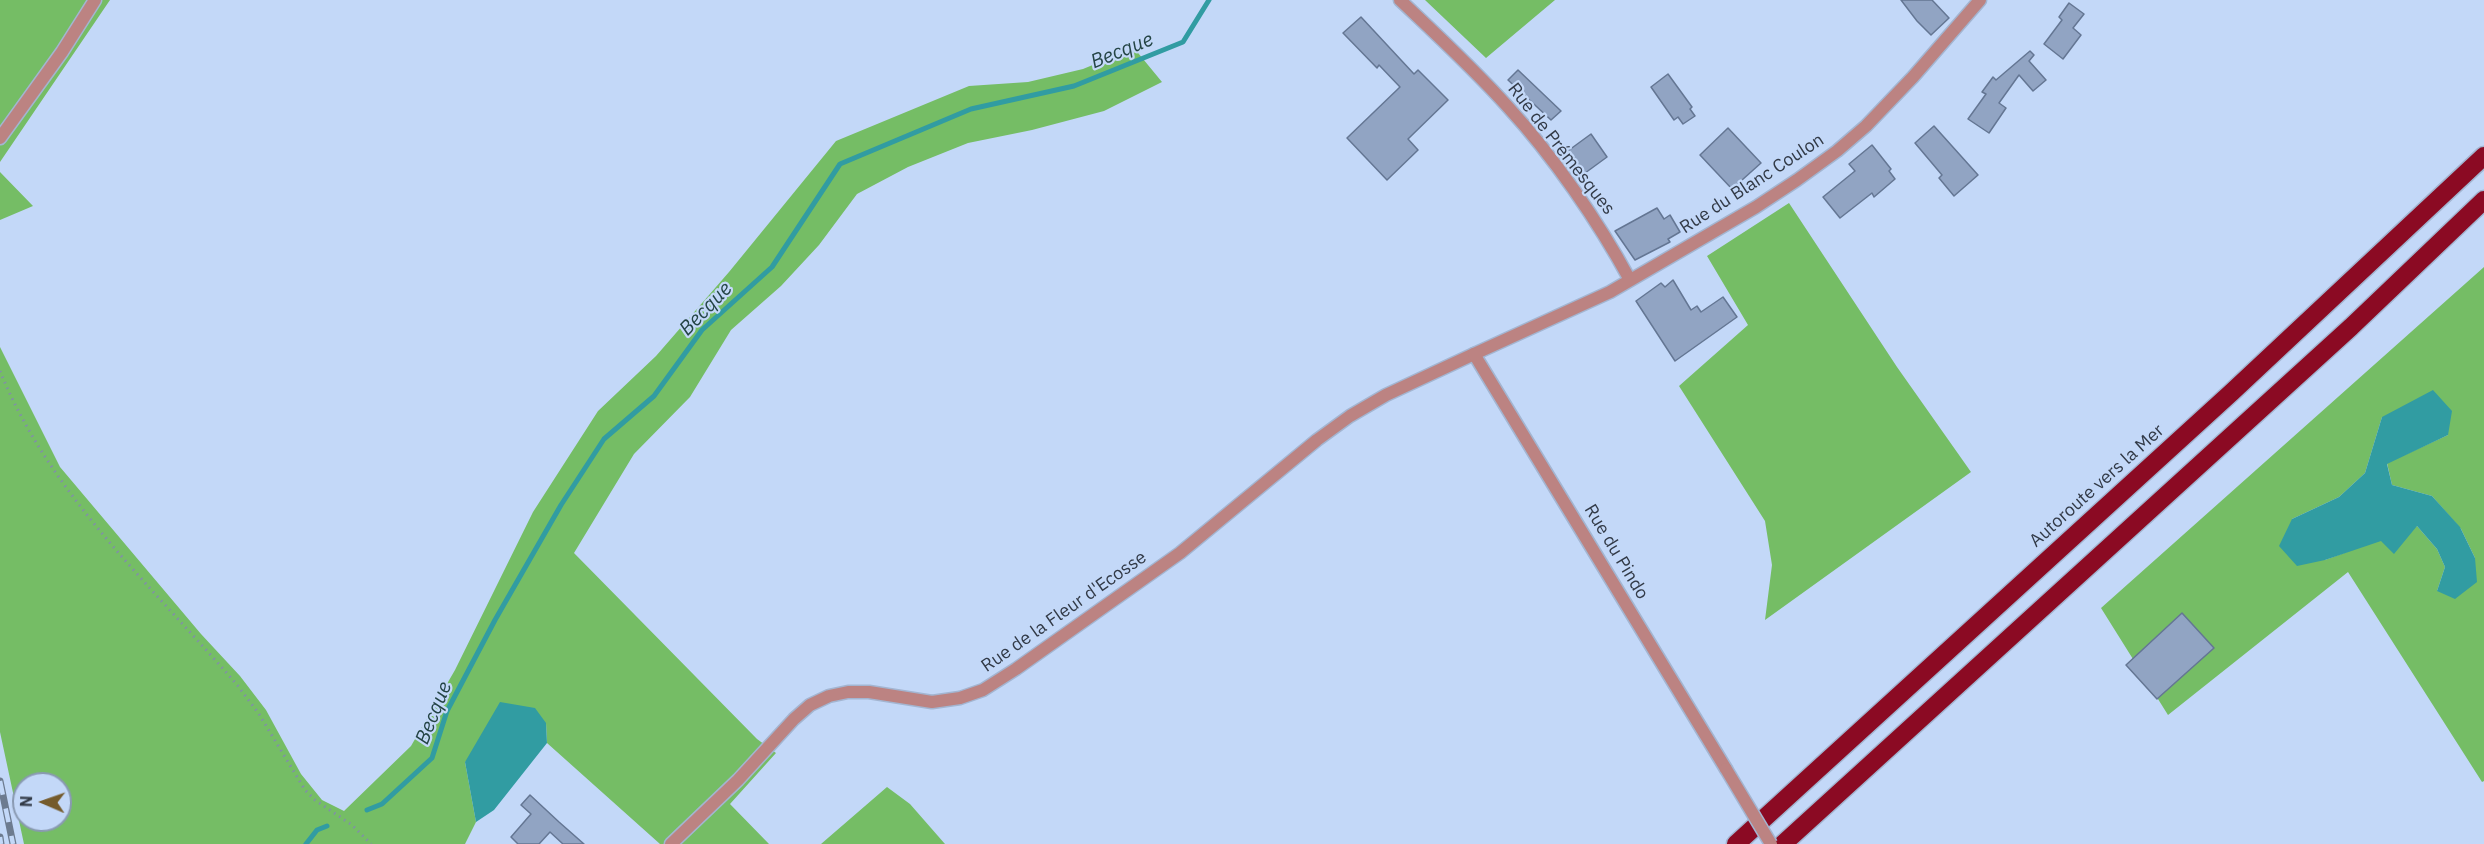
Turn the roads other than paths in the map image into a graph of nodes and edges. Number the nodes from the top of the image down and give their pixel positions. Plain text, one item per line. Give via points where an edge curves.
1 (95, 0) edge
2 (1400, 0) edge
3 (1980, 0) edge
4 (0, 138) edge
5 (2484, 156) edge
6 (2484, 200) edge
7 (1630, 280) junction
8 (1474, 354) junction
9 (671, 844) edge
10 (1736, 844) edge
11 (1771, 844) edge
12 (1783, 844) edge

1 - 4 street
2 - 7 street, Rue de Prémesques via 1524,126 1610,244
3 - 7 street, Rue du Blanc Coulon via 1887,105 1837,151 1756,207
5 - 10 highway, Autoroute vers la Mer
6 - 12 highway via 2351,327
7 - 8 street, Rue du Blanc Coulon
8 - 9 street, Rue de la Fleur d'Ecosse via 1393,391 1350,416 1180,553 983,690 932,702 848,692 810,705
8 - 11 street, Rue du Pindo, bridge

